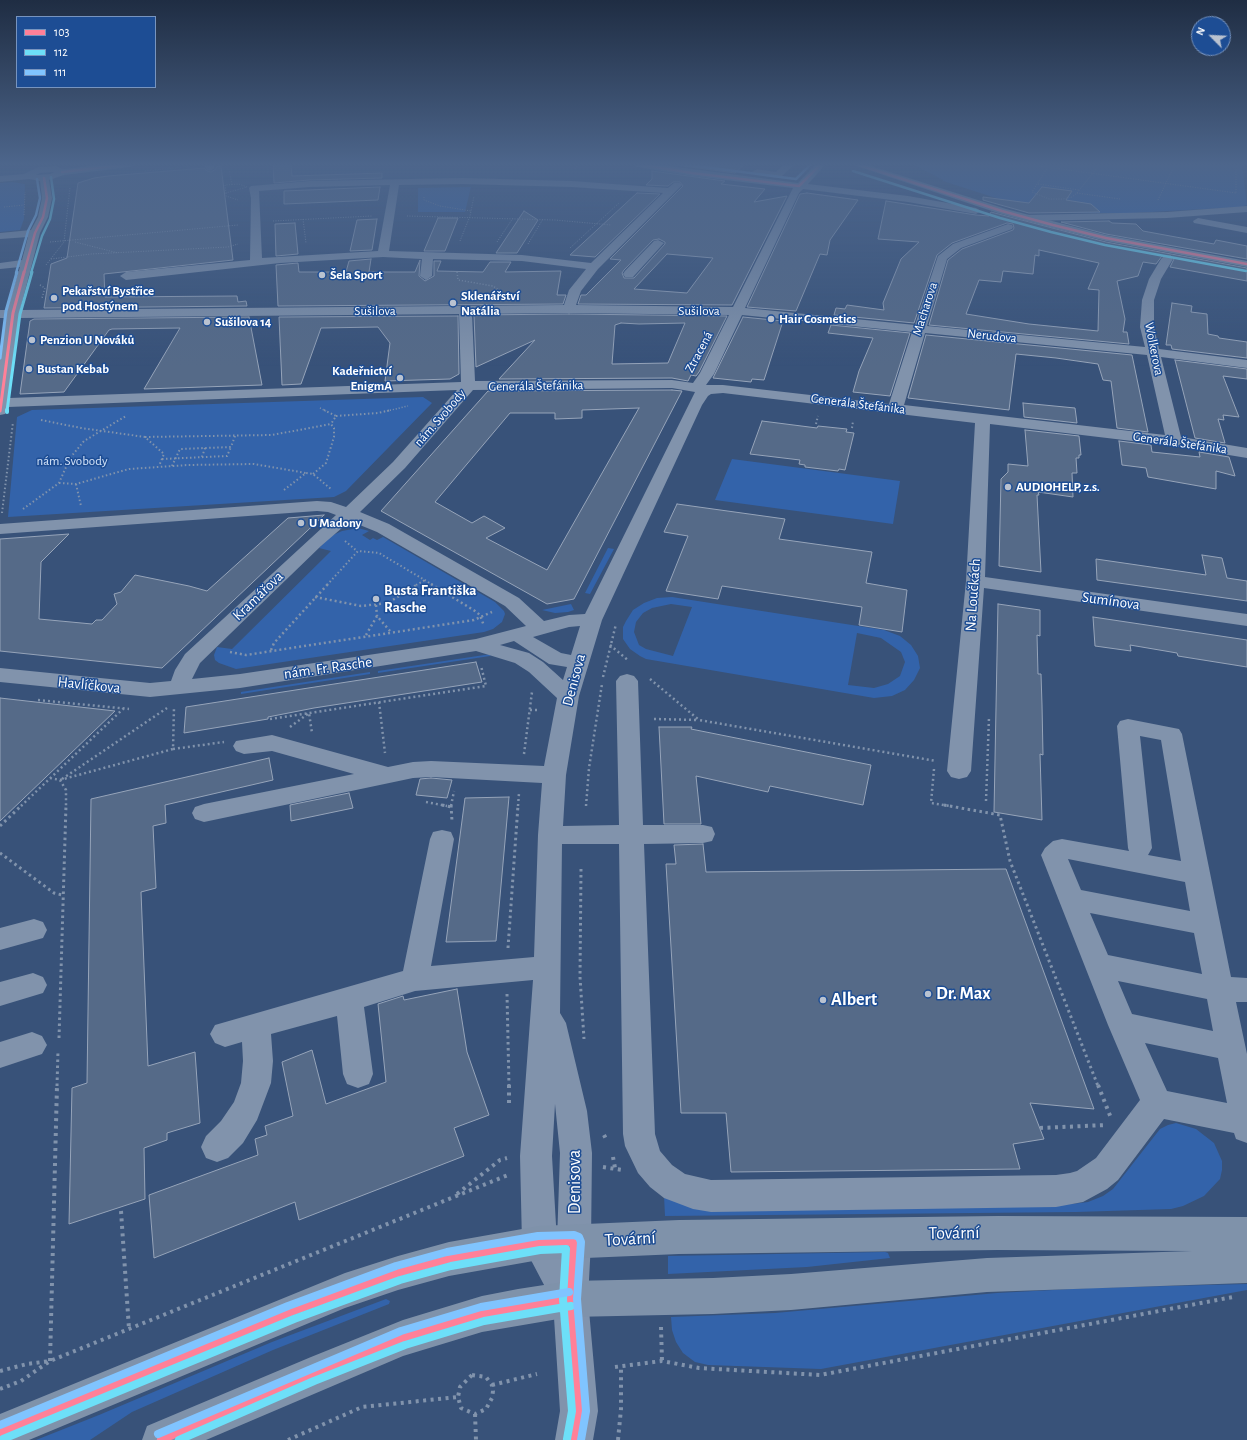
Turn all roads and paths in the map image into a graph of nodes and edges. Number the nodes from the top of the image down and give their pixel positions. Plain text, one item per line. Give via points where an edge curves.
1 (65, 231) edge
2 (172, 231) edge
3 (256, 231) edge
4 (305, 231) edge
5 (387, 231) edge
6 (504, 231) edge
7 (536, 231) edge
8 (590, 231) edge
9 (630, 231) edge
10 (777, 231) edge
11 (997, 231) edge
12 (1078, 231) edge
13 (35, 232) joint
14 (20, 234) joint
15 (1, 238) edge
16 (256, 240) junction
17 (72, 241) junction
18 (50, 242) dead end
19 (64, 242) junction
20 (494, 247) dead end
21 (614, 247) junction
22 (307, 248) dead end
23 (525, 248) dead end
24 (565, 252) dead end
25 (122, 254) junction
26 (383, 254) junction
27 (428, 255) junction
28 (51, 259) junction
29 (1167, 259) dead end
30 (256, 262) junction
31 (27, 263) junction
32 (1247, 264) edge
33 (0, 266) edge
34 (594, 267) junction
35 (43, 268) dead end
36 (629, 274) dead end
37 (126, 276) dead end
38 (426, 276) dead end
39 (41, 280) dead end
40 (42, 299) dead end
41 (569, 309) junction
42 (465, 310) junction
43 (737, 311) junction
44 (6, 314) edge
45 (919, 328) junction
46 (1153, 352) junction
47 (1247, 364) edge
48 (468, 387) junction
49 (702, 388) junction
50 (315, 404) dead end
51 (411, 405) dead end
52 (1, 406) edge
53 (895, 409) junction
54 (131, 413) dead end
55 (336, 416) junction
56 (14, 417) dead end
57 (36, 418) dead end
58 (983, 419) junction
59 (331, 424) junction
60 (101, 430) junction
61 (235, 436) junction
62 (145, 437) junction
63 (1174, 441) junction
64 (230, 447) junction
65 (204, 448) junction
66 (1247, 453) edge
67 (175, 458) junction
68 (202, 458) junction
69 (162, 459) junction
70 (159, 466) junction
71 (172, 466) junction
72 (306, 473) junction
73 (313, 474) junction
74 (59, 483) junction
75 (76, 484) junction
76 (283, 491) dead end
77 (335, 492) dead end
78 (81, 509) dead end
79 (20, 510) dead end
80 (348, 513) junction
81 (1, 522) edge
82 (425, 580) junction
83 (975, 581) junction
84 (314, 597) junction
85 (376, 605) junction
86 (496, 610) dead end
87 (377, 616) junction
88 (481, 618) junction
89 (592, 620) junction
90 (1247, 620) edge
91 (616, 622) dead end
92 (541, 629) junction
93 (390, 632) junction
94 (366, 635) junction
95 (520, 635) junction
96 (610, 645) junction
97 (481, 646) junction
98 (271, 650) junction
99 (228, 652) dead end
100 (577, 662) junction
101 (635, 674) junction
102 (0, 675) edge
103 (532, 687) dead end
104 (568, 696) junction
105 (30, 699) dead end
106 (178, 699) junction
107 (379, 702) junction
108 (167, 706) junction
109 (158, 707) dead end
110 (137, 709) dead end
111 (122, 710) junction
112 (530, 710) junction
113 (537, 710) dead end
114 (590, 712) dead end
115 (596, 712) junction
116 (989, 713) dead end
117 (270, 719) dead end
118 (654, 719) dead end
119 (699, 720) junction
120 (236, 744) joint
121 (173, 749) junction
122 (935, 753) dead end
123 (524, 755) dead end
124 (934, 760) junction
125 (959, 771) dead end
126 (388, 775) junction
127 (554, 775) junction
128 (50, 778) junction
129 (60, 780) junction
130 (455, 785) dead end
131 (520, 789) dead end
132 (986, 801) dead end
133 (426, 802) dead end
134 (586, 806) dead end
135 (451, 807) junction
136 (204, 813) dead end
137 (0, 826) edge
138 (703, 834) dead end
139 (550, 835) junction
140 (632, 835) junction
141 (442, 839) joint
142 (0, 854) edge
143 (1148, 857) junction
144 (581, 869) dead end
145 (1196, 874) junction
146 (62, 895) junction
147 (1072, 899) junction
148 (1207, 925) junction
149 (34, 930) dead end
150 (0, 939) edge
151 (507, 950) dead end
152 (1098, 964) junction
153 (547, 967) junction
154 (414, 979) junction
155 (33, 985) dead end
156 (507, 990) dead end
157 (1233, 990) edge
158 (0, 994) edge
159 (349, 1000) junction
160 (547, 1000) junction
161 (1122, 1025) junction
162 (256, 1026) junction
163 (225, 1034) dead end
164 (32, 1045) dead end
165 (585, 1046) dead end
166 (1231, 1048) junction
167 (0, 1055) edge
168 (358, 1074) dead end
169 (1242, 1085) edge
170 (1157, 1103) junction
171 (509, 1113) dead end
172 (1246, 1125) edge
173 (600, 1128) dead end
174 (1040, 1128) dead end
175 (607, 1141) dead end
176 (217, 1147) dead end
177 (613, 1157) dead end
178 (513, 1158) dead end
179 (615, 1168) dead end
180 (514, 1175) dead end
181 (453, 1197) junction
182 (121, 1211) dead end
183 (1247, 1234) edge
184 (557, 1242) junction
185 (1244, 1281) edge
186 (570, 1299) junction
187 (660, 1319) dead end
188 (129, 1329) junction
189 (50, 1361) junction
190 (662, 1361) junction
191 (615, 1366) dead end
192 (621, 1366) junction
193 (0, 1371) edge
194 (537, 1374) dead end
195 (492, 1385) junction
196 (0, 1389) edge
197 (458, 1397) junction
198 (475, 1414) junction
199 (0, 1433) edge
200 (161, 1440) edge
201 (288, 1440) edge
202 (476, 1440) edge
203 (574, 1440) edge
204 (618, 1440) edge

1 - 19 path
2 - 17 path
3 - 16 street
4 - 22 path
5 - 26 street
6 - 20 path
7 - 23 path
8 - 24 path
9 - 21 street
10 - 43 street, Ztracená
11 - 45 street, Macharova via 957,246 942,258
12 - 32 main road
13 - 14 street
13 - 31 street
14 - 15 street
16 - 25 path via 228,247
16 - 30 street
17 - 19 path
17 - 25 path
18 - 19 path
19 - 28 path
21 - 34 street
21 - 36 street via 655,247
25 - 28 path via 91,254
26 - 27 street
26 - 30 street
27 - 34 street via 522,258
27 - 38 street
28 - 35 path
29 - 46 street, Wolkerova via 1155,279 1148,300 1147,327
30 - 37 street
31 - 33 street
31 - 44 street
34 - 41 street via 575,290
39 - 40 path via 40,286 44,288
41 - 42 street, Sušilova
41 - 43 street, Sušilova
42 - 44 street, Sušilova
42 - 48 street
43 - 45 street, Nerudova
43 - 49 street, Ztracená via 706,374
44 - 52 street
45 - 46 street, Nerudova
45 - 53 street, Macharova
46 - 47 street, Nerudova
46 - 63 street, Wolkerova
48 - 49 street, Generála Štefánika via 672,384
48 - 52 street, nám. Svobody
48 - 80 street, nám. Svobody via 399,465
49 - 53 street, Generála Štefánika
49 - 89 street, Denisova via 702,393
50 - 55 path
51 - 55 path via 378,413
53 - 58 street, Generála Štefánika
54 - 60 path
55 - 59 path
56 - 81 path
57 - 60 path
58 - 63 street, Generála Štefánika
58 - 83 street, Na Loučkách
59 - 61 path via 280,434
59 - 73 path via 334,432 330,456 325,465
60 - 62 path
60 - 74 path via 81,444 70,458
61 - 62 path
61 - 64 path
62 - 69 path via 164,454
63 - 66 street, Generála Štefánika
64 - 65 path
64 - 68 path via 226,456
65 - 67 path via 180,449
65 - 68 path
67 - 68 path
67 - 69 path
67 - 71 path
69 - 70 path
70 - 71 path
70 - 75 path via 117,471
71 - 72 path via 248,463
72 - 73 path
72 - 76 path
73 - 77 path
74 - 75 path
74 - 79 path
75 - 78 path
80 - 81 street via 331,507 317,506
80 - 92 street via 383,528 512,602
80 - 106 street, Kramářova via 198,654 185,670
82 - 84 path via 378,552 358,551
82 - 85 path via 392,602
82 - 88 path via 475,610
83 - 90 street, Sumínova
83 - 125 street, Na Loučkách
84 - 85 path via 361,606
84 - 98 path via 272,645
85 - 87 path
86 - 88 path
87 - 93 path
87 - 94 path
88 - 93 path
88 - 97 path
89 - 92 street, nám. Fr. Rasche via 574,620
89 - 100 street, Denisova
91 - 96 path
92 - 95 street, nám. Fr. Rasche
93 - 94 path
94 - 98 path
95 - 97 street, nám. Fr. Rasche
95 - 100 street via 556,659
96 - 101 path
96 - 115 path
97 - 104 street, nám. Fr. Rasche via 522,658
97 - 106 street, nám. Fr. Rasche via 323,669
97 - 107 path via 486,686
98 - 99 path via 244,655
100 - 104 street, Denisova
101 - 119 path
101 - 140 street
102 - 106 street, Havlíčkova via 136,690
103 - 112 path
104 - 127 street, Denisova
105 - 111 path
106 - 108 path
106 - 121 path
107 - 117 path
107 - 126 path
108 - 109 path
108 - 129 path via 163,712
110 - 111 path
111 - 128 path
112 - 113 path
112 - 123 path
114 - 115 path
115 - 134 path
116 - 132 path
118 - 119 path
119 - 124 path
120 - 121 path
120 - 126 street via 272,743
121 - 129 path
122 - 124 path
124 - 174 path via 931,803 1000,815 1010,861 1113,1125
126 - 127 street via 431,770
126 - 136 street
127 - 139 street, Denisova
128 - 129 path
128 - 137 path
129 - 146 path via 66,790
130 - 135 path
131 - 151 path
133 - 135 path
135 - 141 path via 453,812 450,832
138 - 140 street
139 - 140 street
139 - 153 street, Denisova
140 - 170 street via 639,1134 641,1146 649,1162 661,1176 676,1187 711,1196 1070,1189 1090,1182 1107,1169
141 - 154 street
142 - 146 path via 54,893
143 - 145 street
143 - 145 street via 1128,726 1171,734
143 - 147 street via 1062,848 1054,856
144 - 165 path via 580,977
145 - 148 street
146 - 189 path
147 - 148 street
147 - 152 street
148 - 157 street
149 - 150 street
152 - 157 street
152 - 161 street
153 - 154 street
153 - 160 street, Denisova
154 - 159 street
155 - 158 street
156 - 171 path
157 - 166 street
159 - 162 street
159 - 168 street
160 - 184 street, Denisova via 536,1137
160 - 184 street, Denisova via 572,1110 576,1164
161 - 166 street
161 - 170 street
162 - 163 street
162 - 176 street via 256,1083 246,1110 232,1132
164 - 167 street
166 - 169 street
169 - 172 street
170 - 172 street
173 - 175 path
177 - 179 path
178 - 181 path via 500,1160
180 - 181 path via 507,1175
181 - 188 path
182 - 188 path
183 - 184 main road, Tovární via 998,1233 679,1237
184 - 186 street, Denisova
184 - 199 main road, Tovární via 449,1259 345,1291
185 - 186 main road via 987,1275 791,1292
185 - 190 path via 820,1375 699,1368
186 - 200 main road via 482,1314 403,1338
186 - 203 street via 579,1411
187 - 190 path
188 - 189 path
189 - 193 path
189 - 196 path via 21,1381
190 - 192 path
191 - 192 path
192 - 204 path
194 - 195 path
195 - 197 path via 486,1377 472,1376 460,1387
195 - 198 path via 490,1403 486,1409
197 - 198 path via 461,1408
197 - 201 path via 362,1407
198 - 202 path

